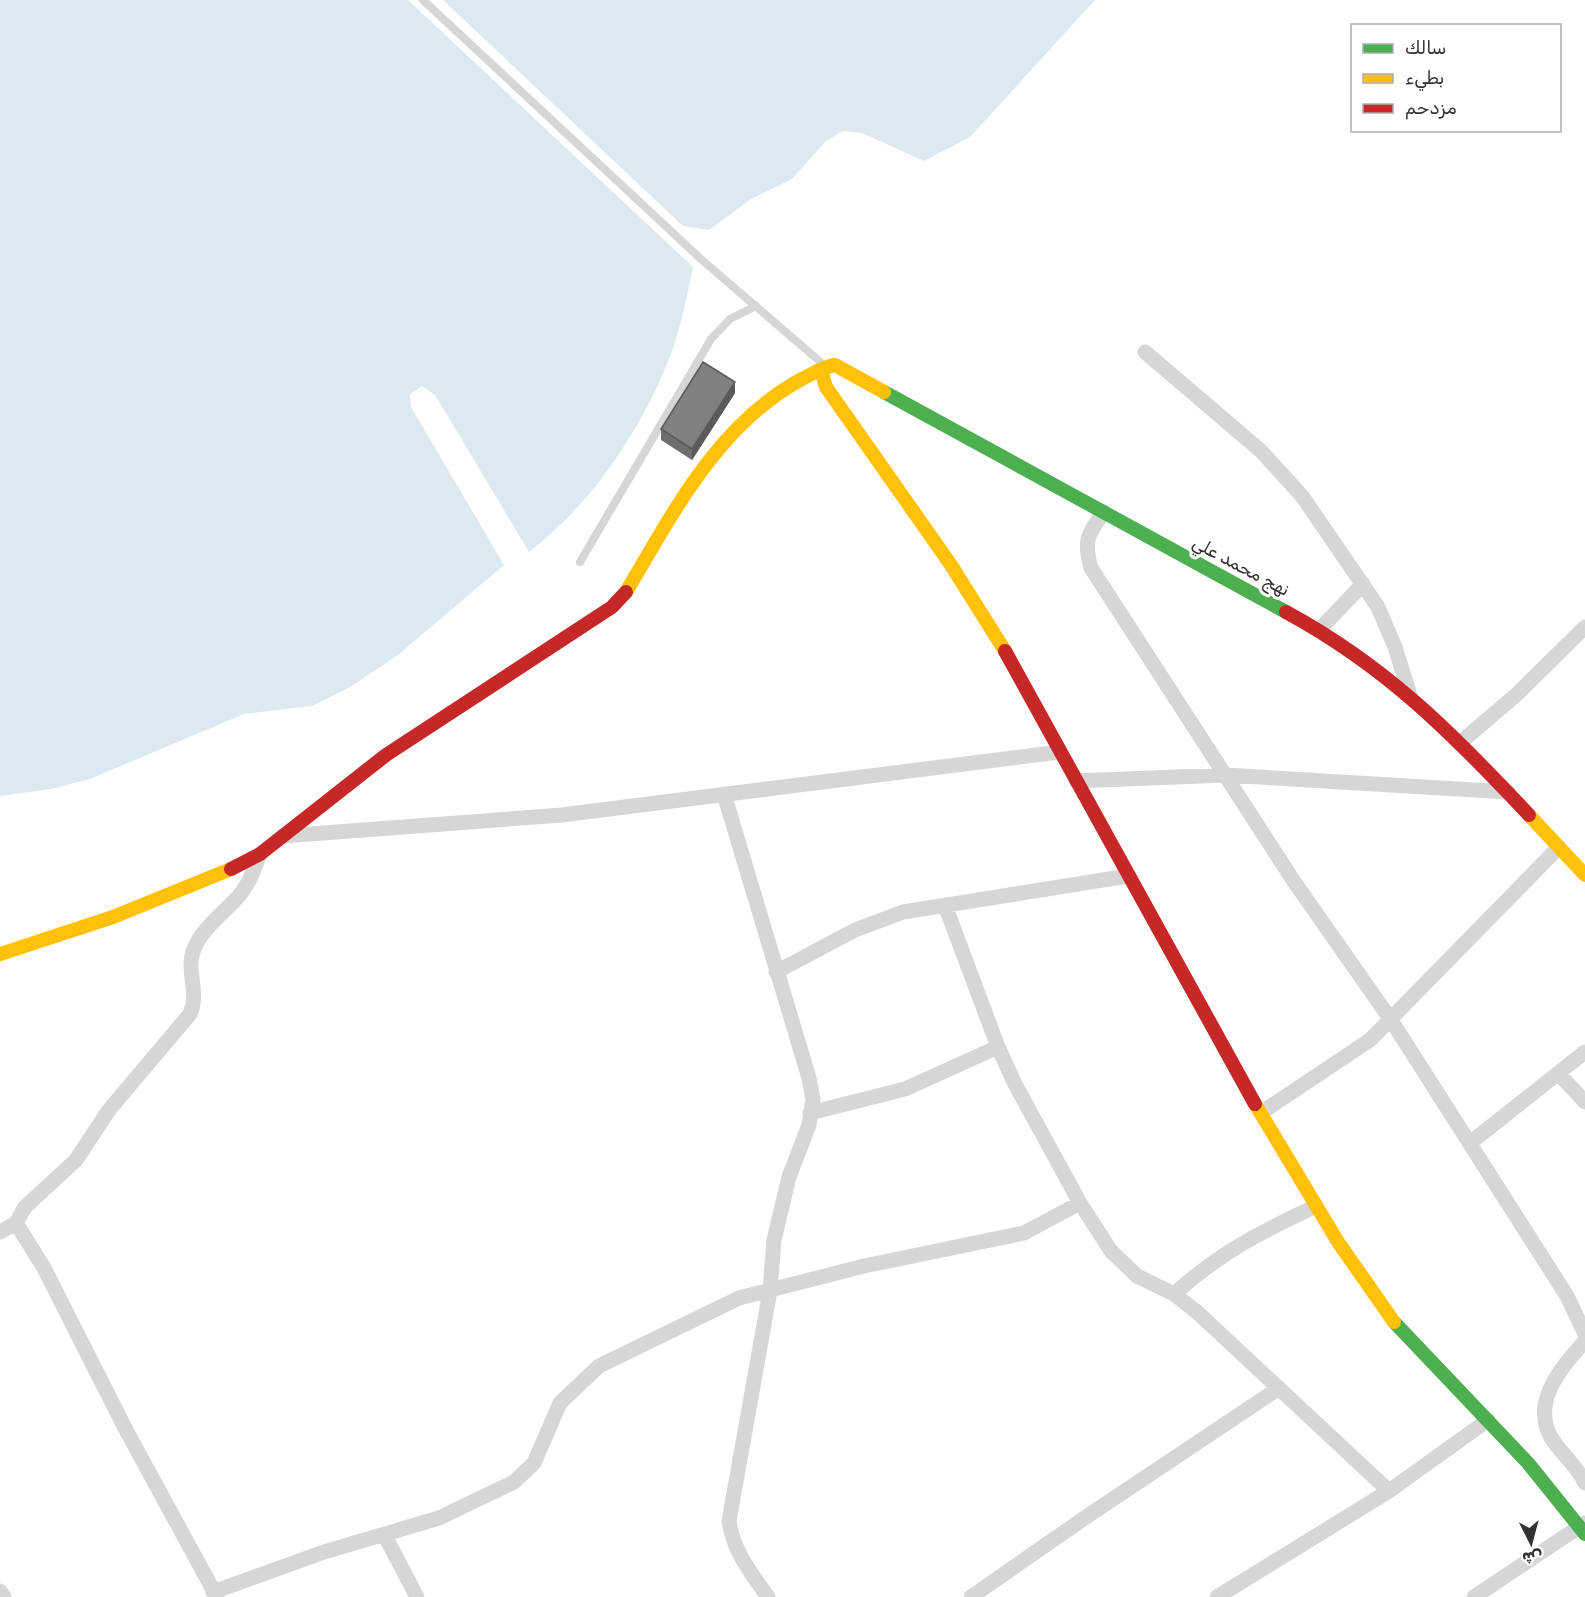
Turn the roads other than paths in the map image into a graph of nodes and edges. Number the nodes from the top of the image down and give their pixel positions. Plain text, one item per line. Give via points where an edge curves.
1 (423, 0) edge
2 (756, 306) junction
3 (1145, 352) dead end
4 (823, 368) junction
5 (1104, 512) junction
6 (580, 562) dead end
7 (1363, 584) junction
8 (1585, 627) edge
9 (1319, 630) junction
10 (1410, 695) junction
11 (1461, 742) junction
12 (1059, 752) junction
13 (1226, 775) junction
14 (1076, 781) junction
15 (1508, 792) junction
16 (724, 794) junction
17 (283, 836) junction
18 (1559, 847) junction
19 (260, 854) junction
20 (1585, 875) edge
21 (1128, 876) junction
22 (945, 905) junction
23 (0, 954) edge
24 (777, 972) junction
25 (1391, 1020) junction
26 (998, 1047) junction
27 (1585, 1052) edge
28 (1558, 1073) junction
29 (1585, 1102) edge
30 (1262, 1112) junction
31 (810, 1113) junction
32 (1470, 1143) junction
33 (1080, 1203) junction
34 (1316, 1206) junction
35 (16, 1223) junction
36 (0, 1232) edge
37 (770, 1291) junction
38 (1174, 1294) junction
39 (1585, 1334) edge
40 (1585, 1341) edge
41 (1279, 1389) junction
42 (1488, 1420) junction
43 (1585, 1483) edge
44 (1389, 1491) junction
45 (1584, 1528) edge
46 (384, 1534) junction
47 (0, 1591) edge
48 (215, 1595) edge
49 (4, 1597) edge
50 (417, 1597) edge
51 (768, 1597) edge
52 (971, 1597) edge
53 (1217, 1597) edge
54 (1474, 1597) edge

1 - 2 lane
2 - 4 lane
2 - 6 lane via 730,319 711,339
3 - 7 street via 1262,451 1302,496
4 - 5 street, نهج محمد علي via 845,368
4 - 12 street via 826,387 988,623 1038,707
4 - 17 street via 794,381 740,423 692,486 624,595 612,607 386,755
5 - 9 street, نهج محمد علي
5 - 13 street via 1088,534 1086,550 1091,568
7 - 9 street
7 - 10 street via 1386,625
8 - 11 street
9 - 10 street, نهج محمد علي
10 - 11 street, نهج محمد علي
11 - 15 street, نهج محمد علي
12 - 14 street
12 - 16 street
13 - 14 street
13 - 15 street
13 - 25 street via 1293,880
14 - 21 street
15 - 18 street, نهج محمد علي
16 - 17 street via 562,815
16 - 24 street
17 - 19 street
18 - 20 street, نهج محمد علي
18 - 25 street
19 - 23 street via 217,876 123,913
19 - 35 street via 245,888 195,946 195,1001 190,1014 109,1110 76,1160 25,1206
21 - 22 street
21 - 30 street via 1236,1073
22 - 24 street via 903,912 855,930
22 - 26 street
24 - 31 street via 809,1078 813,1099
25 - 30 street via 1347,1058
25 - 32 street
26 - 31 street via 904,1089
26 - 33 street
27 - 28 street
28 - 29 street
28 - 32 street
30 - 34 street
31 - 37 street via 774,1240
32 - 39 street via 1567,1296
33 - 37 street via 1024,1233 864,1266
33 - 38 street via 1111,1251 1137,1276
34 - 38 street via 1248,1238
34 - 42 street via 1395,1324
35 - 36 street
35 - 48 street via 44,1268
37 - 46 street via 739,1298 599,1366 560,1403 534,1463 520,1478 439,1518
37 - 51 street via 729,1521 738,1553
38 - 41 street
40 - 43 street via 1546,1394 1544,1415 1550,1437
41 - 44 street
41 - 52 street
42 - 44 street
42 - 45 street
44 - 53 street
45 - 54 street
46 - 48 street via 324,1552
46 - 50 street
47 - 49 street

